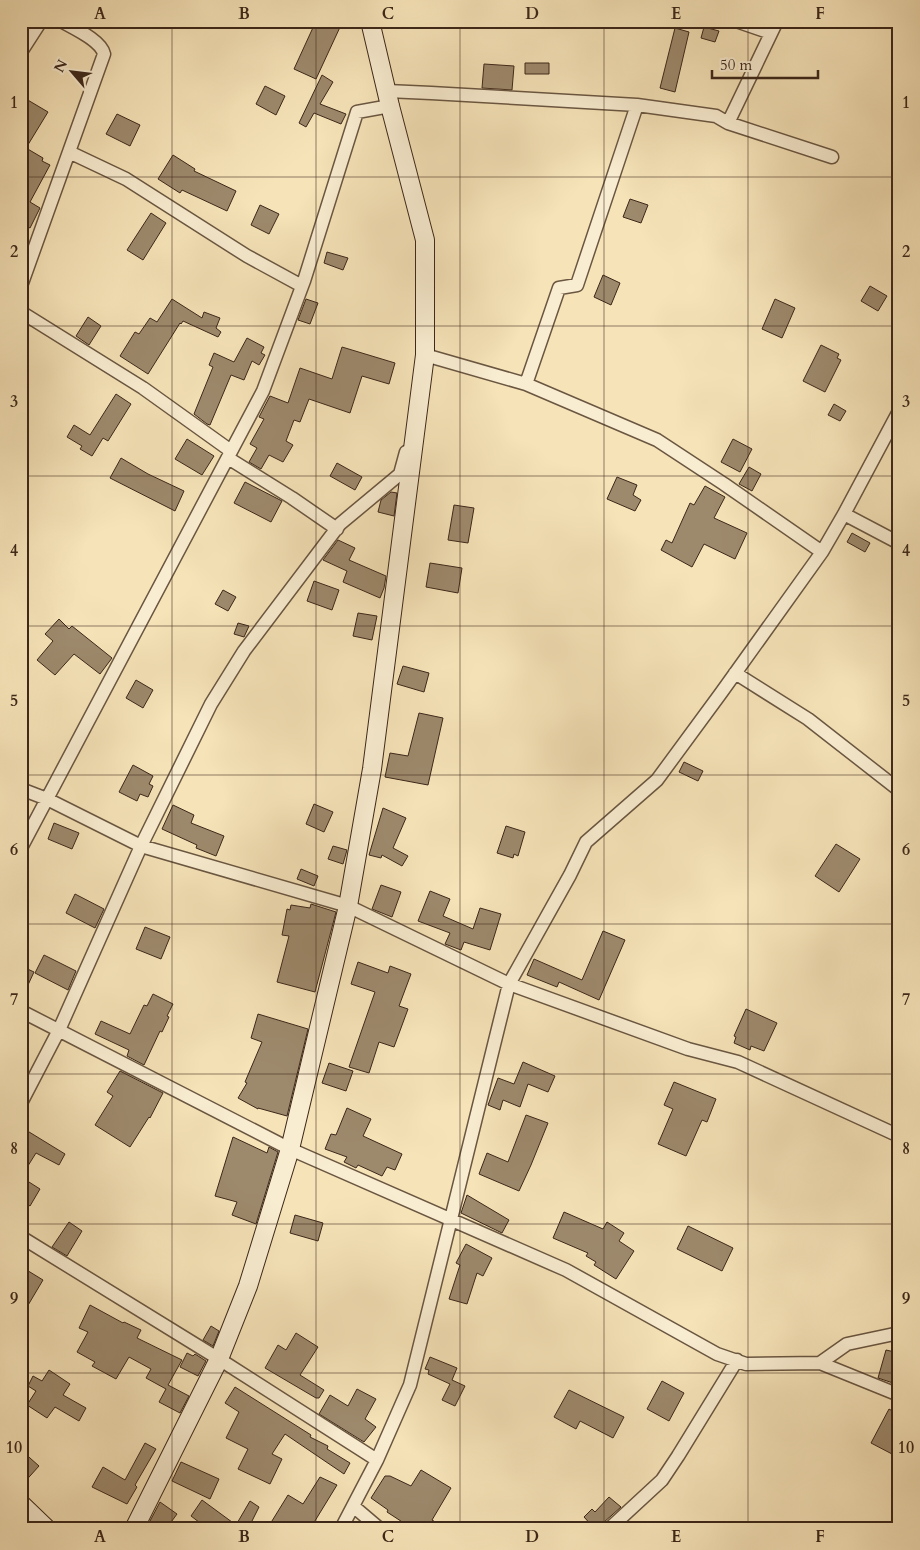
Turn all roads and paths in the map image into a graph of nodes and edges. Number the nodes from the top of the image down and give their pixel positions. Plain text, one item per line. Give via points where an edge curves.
1 (41, 21) edge
2 (61, 21) edge
3 (370, 21) edge
4 (736, 21) edge
5 (777, 21) edge
6 (771, 33) junction
7 (21, 52) edge
8 (388, 99) junction
9 (637, 105) junction
10 (728, 122) junction
11 (69, 152) junction
12 (832, 157) dead end
13 (21, 286) edge
14 (302, 286) junction
15 (21, 312) edge
16 (425, 355) junction
17 (526, 384) junction
18 (419, 409) junction
19 (899, 411) edge
20 (230, 454) junction
21 (844, 514) junction
22 (337, 529) junction
23 (899, 543) edge
24 (822, 552) junction
25 (735, 673) junction
26 (21, 789) edge
27 (899, 790) edge
28 (47, 799) junction
29 (141, 846) junction
30 (21, 848) edge
31 (348, 906) junction
32 (509, 984) junction
33 (21, 1012) edge
34 (59, 1030) junction
35 (21, 1103) edge
36 (899, 1136) edge
37 (290, 1149) junction
38 (452, 1220) junction
39 (21, 1237) edge
40 (899, 1333) edge
41 (219, 1359) junction
42 (737, 1360) junction
43 (820, 1363) junction
44 (899, 1395) edge
45 (377, 1460) junction
46 (21, 1504) edge
47 (353, 1506) junction
48 (47, 1529) edge
49 (134, 1529) edge
50 (341, 1529) edge
51 (380, 1529) edge
52 (609, 1529) edge

1 - 7 street
2 - 11 street via 103,48 104,54
3 - 8 street
4 - 6 street
5 - 6 street
6 - 10 street
8 - 9 street via 431,93
8 - 14 street via 358,112
8 - 16 street via 425,240
9 - 10 street via 716,116
9 - 17 street via 577,285 559,288
10 - 12 street
11 - 13 street
11 - 14 street via 126,180 247,256
14 - 20 street via 263,391
15 - 20 street via 143,388
16 - 17 street
16 - 18 street
17 - 24 street via 657,440
18 - 22 street via 400,474
18 - 31 street via 372,769
19 - 21 street
20 - 22 street
20 - 28 street
21 - 23 street
21 - 24 street
22 - 29 street via 220,689
24 - 25 street
25 - 27 street via 808,719
25 - 32 street via 657,780 586,842
26 - 28 street
28 - 29 street
28 - 30 street
29 - 31 street
29 - 34 street
31 - 32 street
31 - 37 street
32 - 36 street via 688,1049 738,1062
32 - 38 street
33 - 34 street
34 - 35 street
34 - 37 street
37 - 38 street
37 - 41 street via 248,1286
38 - 42 street via 566,1270 717,1354
38 - 45 street via 410,1385
39 - 41 street
40 - 43 street via 847,1344
41 - 45 street
41 - 49 street
42 - 43 street via 746,1364
42 - 52 street via 662,1480
43 - 44 street
45 - 47 street
46 - 48 street
47 - 50 street
47 - 51 street

